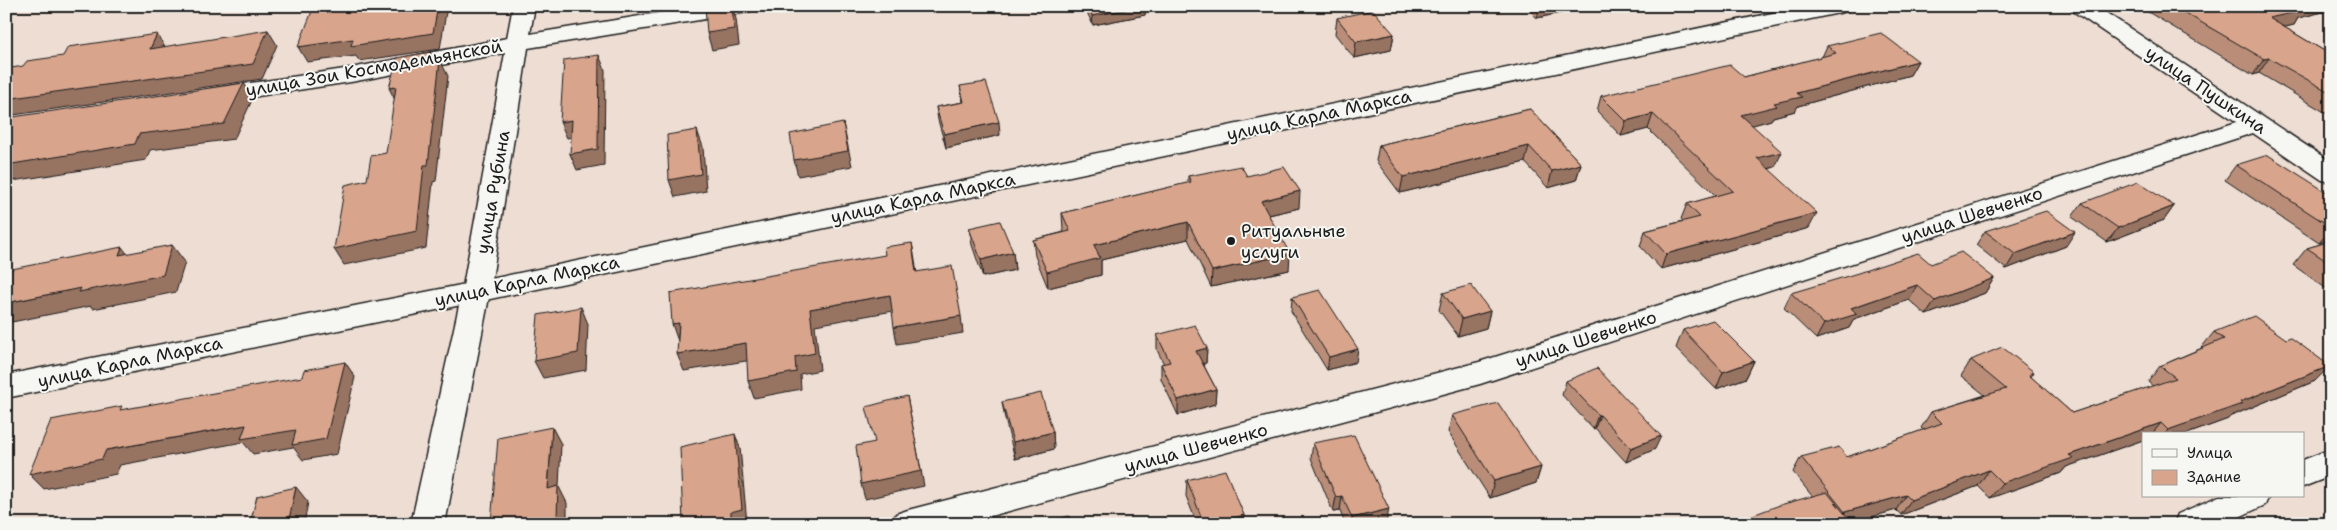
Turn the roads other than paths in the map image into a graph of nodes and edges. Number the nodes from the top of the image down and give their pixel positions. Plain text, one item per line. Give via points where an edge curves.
1 (524, 6) edge
2 (742, 6) edge
3 (1839, 6) edge
4 (2081, 6) edge
5 (518, 43) junction
6 (194, 98) edge
7 (2256, 124) junction
8 (2331, 174) edge
9 (476, 292) junction
10 (6, 388) edge
11 (2331, 462) edge
12 (2304, 474) edge
13 (2248, 498) edge
14 (428, 524) edge
15 (908, 524) edge
16 (2190, 524) edge

1 - 5 street, улица Рубина
2 - 5 street, улица Зои Космодемьянской
3 - 9 street, улица Карла Маркса
4 - 7 street, улица Пушкина
5 - 6 street, улица Зои Космодемьянской via 351,75
5 - 9 street, улица Рубина
7 - 8 street, улица Пушкина
7 - 15 street, улица Шевченко via 1480,373
9 - 10 street, улица Карла Маркса
9 - 14 street, улица Рубина
11 - 12 street
13 - 16 street

